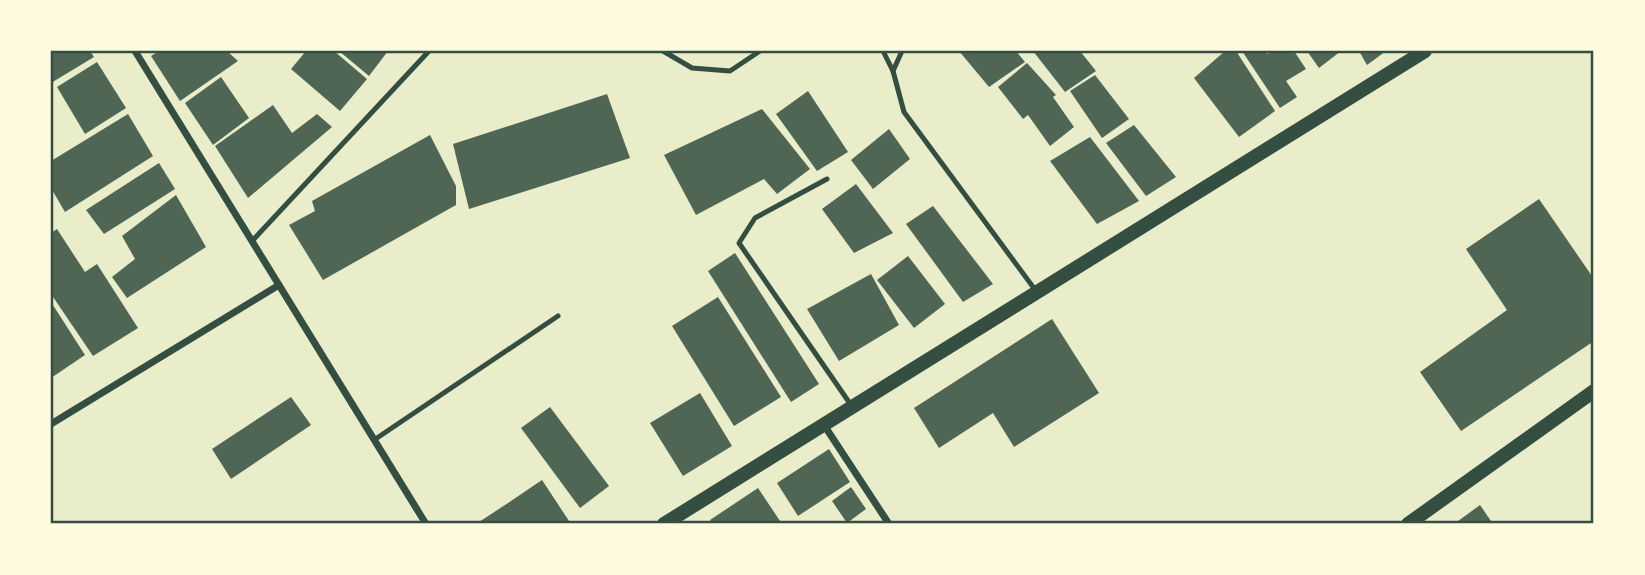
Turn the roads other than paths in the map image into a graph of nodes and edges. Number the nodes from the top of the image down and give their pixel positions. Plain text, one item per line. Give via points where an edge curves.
1 (135, 51) edge
2 (429, 51) edge
3 (663, 51) edge
4 (761, 51) edge
5 (883, 51) edge
6 (902, 51) edge
7 (1425, 51) edge
8 (893, 71) junction
9 (827, 179) dead end
10 (253, 240) junction
11 (279, 285) junction
12 (1038, 293) junction
13 (558, 316) dead end
14 (1594, 391) edge
15 (852, 407) junction
16 (51, 424) edge
17 (824, 425) junction
18 (374, 440) junction
19 (426, 524) edge
20 (664, 524) edge
21 (889, 524) edge
22 (1408, 524) edge

1 - 10 street
2 - 10 lane
3 - 4 lane via 692,68 730,71
5 - 8 lane
6 - 8 lane
7 - 12 main road
8 - 12 lane via 904,112
9 - 15 lane via 755,219 740,243
10 - 11 street
11 - 16 street
11 - 18 street
12 - 15 main road
13 - 18 lane
14 - 22 main road
15 - 17 main road
17 - 20 main road
17 - 21 street
18 - 19 street

